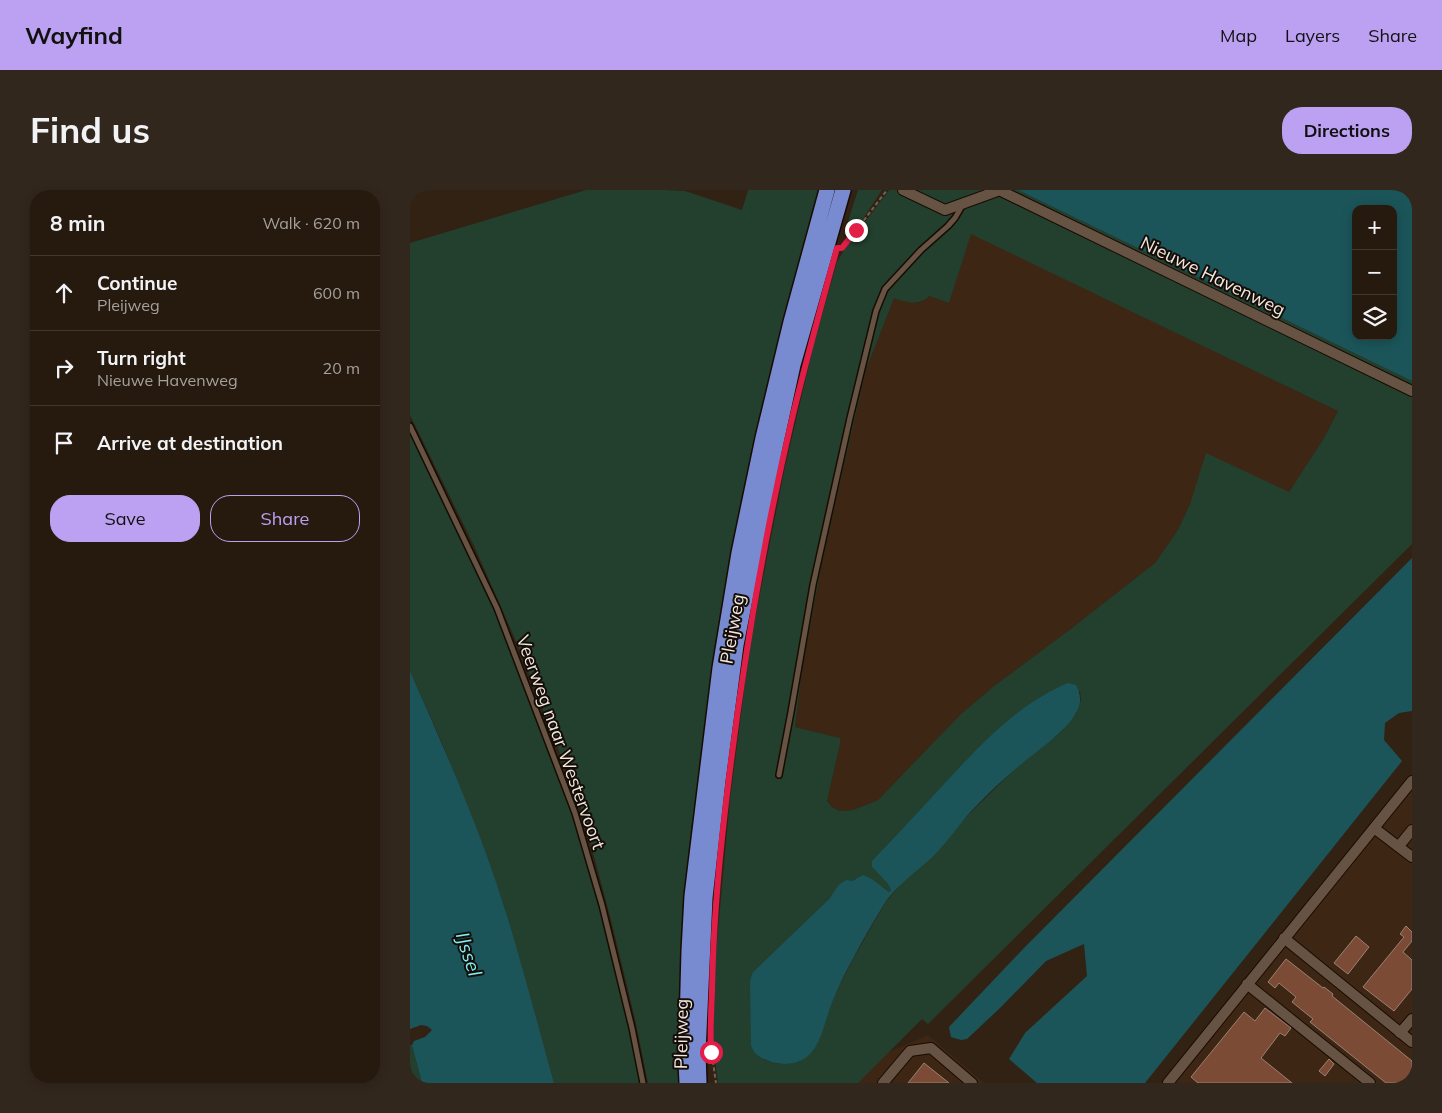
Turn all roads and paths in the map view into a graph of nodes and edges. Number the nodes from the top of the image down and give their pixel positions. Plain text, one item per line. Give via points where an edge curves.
1 (827, 190) edge
2 (843, 190) edge
3 (887, 190) edge
4 (903, 190) edge
5 (1000, 190) edge
6 (962, 204) junction
7 (837, 248) dead end
8 (1412, 391) edge
9 (410, 426) edge
10 (778, 775) dead end
11 (1412, 781) edge
12 (1374, 828) junction
13 (1412, 830) edge
14 (1399, 846) junction
15 (1412, 857) edge
16 (1284, 938) junction
17 (1248, 984) junction
18 (1412, 1018) edge
19 (1400, 1033) junction
20 (711, 1042) dead end
21 (1412, 1042) edge
22 (643, 1083) edge
23 (687, 1083) edge
24 (700, 1083) edge
25 (716, 1083) edge
26 (883, 1083) edge
27 (972, 1083) edge
28 (1168, 1083) edge
29 (1370, 1083) edge

1 - 23 highway, Pleijweg via 763,438 720,668 692,896
2 - 24 highway, Pleijweg via 793,365 736,645 705,898 698,1053
3 - 7 path via 845,245
4 - 6 street, Nieuwe Havenweg via 946,210
5 - 6 street, Nieuwe Havenweg
5 - 8 street, Nieuwe Havenweg
6 - 10 lane via 948,226 885,289 876,311 813,585
9 - 22 lane, Veerweg naar Westervoort via 497,608 575,813 602,904
11 - 12 street
12 - 14 street
12 - 16 street
13 - 14 street
14 - 15 street
16 - 17 street
16 - 19 street
17 - 28 street
17 - 29 street
18 - 19 street
19 - 21 street
20 - 25 path, Pleijweg
26 - 27 street via 910,1051 931,1048

